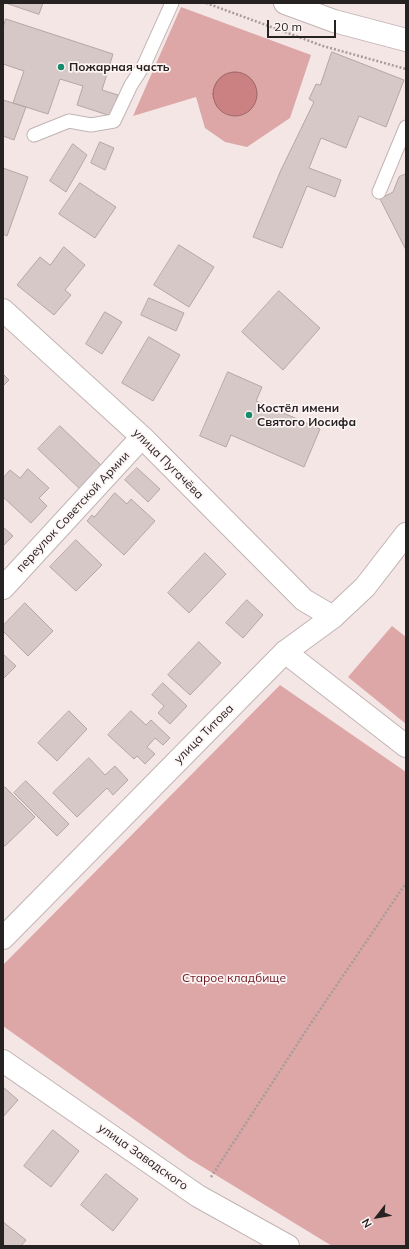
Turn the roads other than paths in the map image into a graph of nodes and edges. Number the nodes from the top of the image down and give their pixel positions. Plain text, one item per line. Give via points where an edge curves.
1 (172, 3) edge
2 (298, 5) edge
3 (406, 40) edge
4 (406, 127) edge
5 (34, 135) dead end
6 (378, 192) dead end
7 (3, 310) edge
8 (142, 437) junction
9 (406, 534) edge
10 (3, 588) edge
11 (333, 617) junction
12 (285, 652) junction
13 (406, 746) edge
14 (3, 938) edge
15 (3, 1061) edge
16 (288, 1246) edge

1 - 5 lane via 144,65 131,85 114,121 91,125 69,120
2 - 3 street via 334,21
4 - 6 lane
7 - 8 street, улица Пугачёва
8 - 10 street, переулок Советской Армии
8 - 11 street, улица Пугачёва via 304,600
9 - 11 street, улица Титова via 365,587
11 - 12 street, улица Титова
12 - 13 street
12 - 14 street, улица Титова
15 - 16 street, улица Завадского via 198,1196

